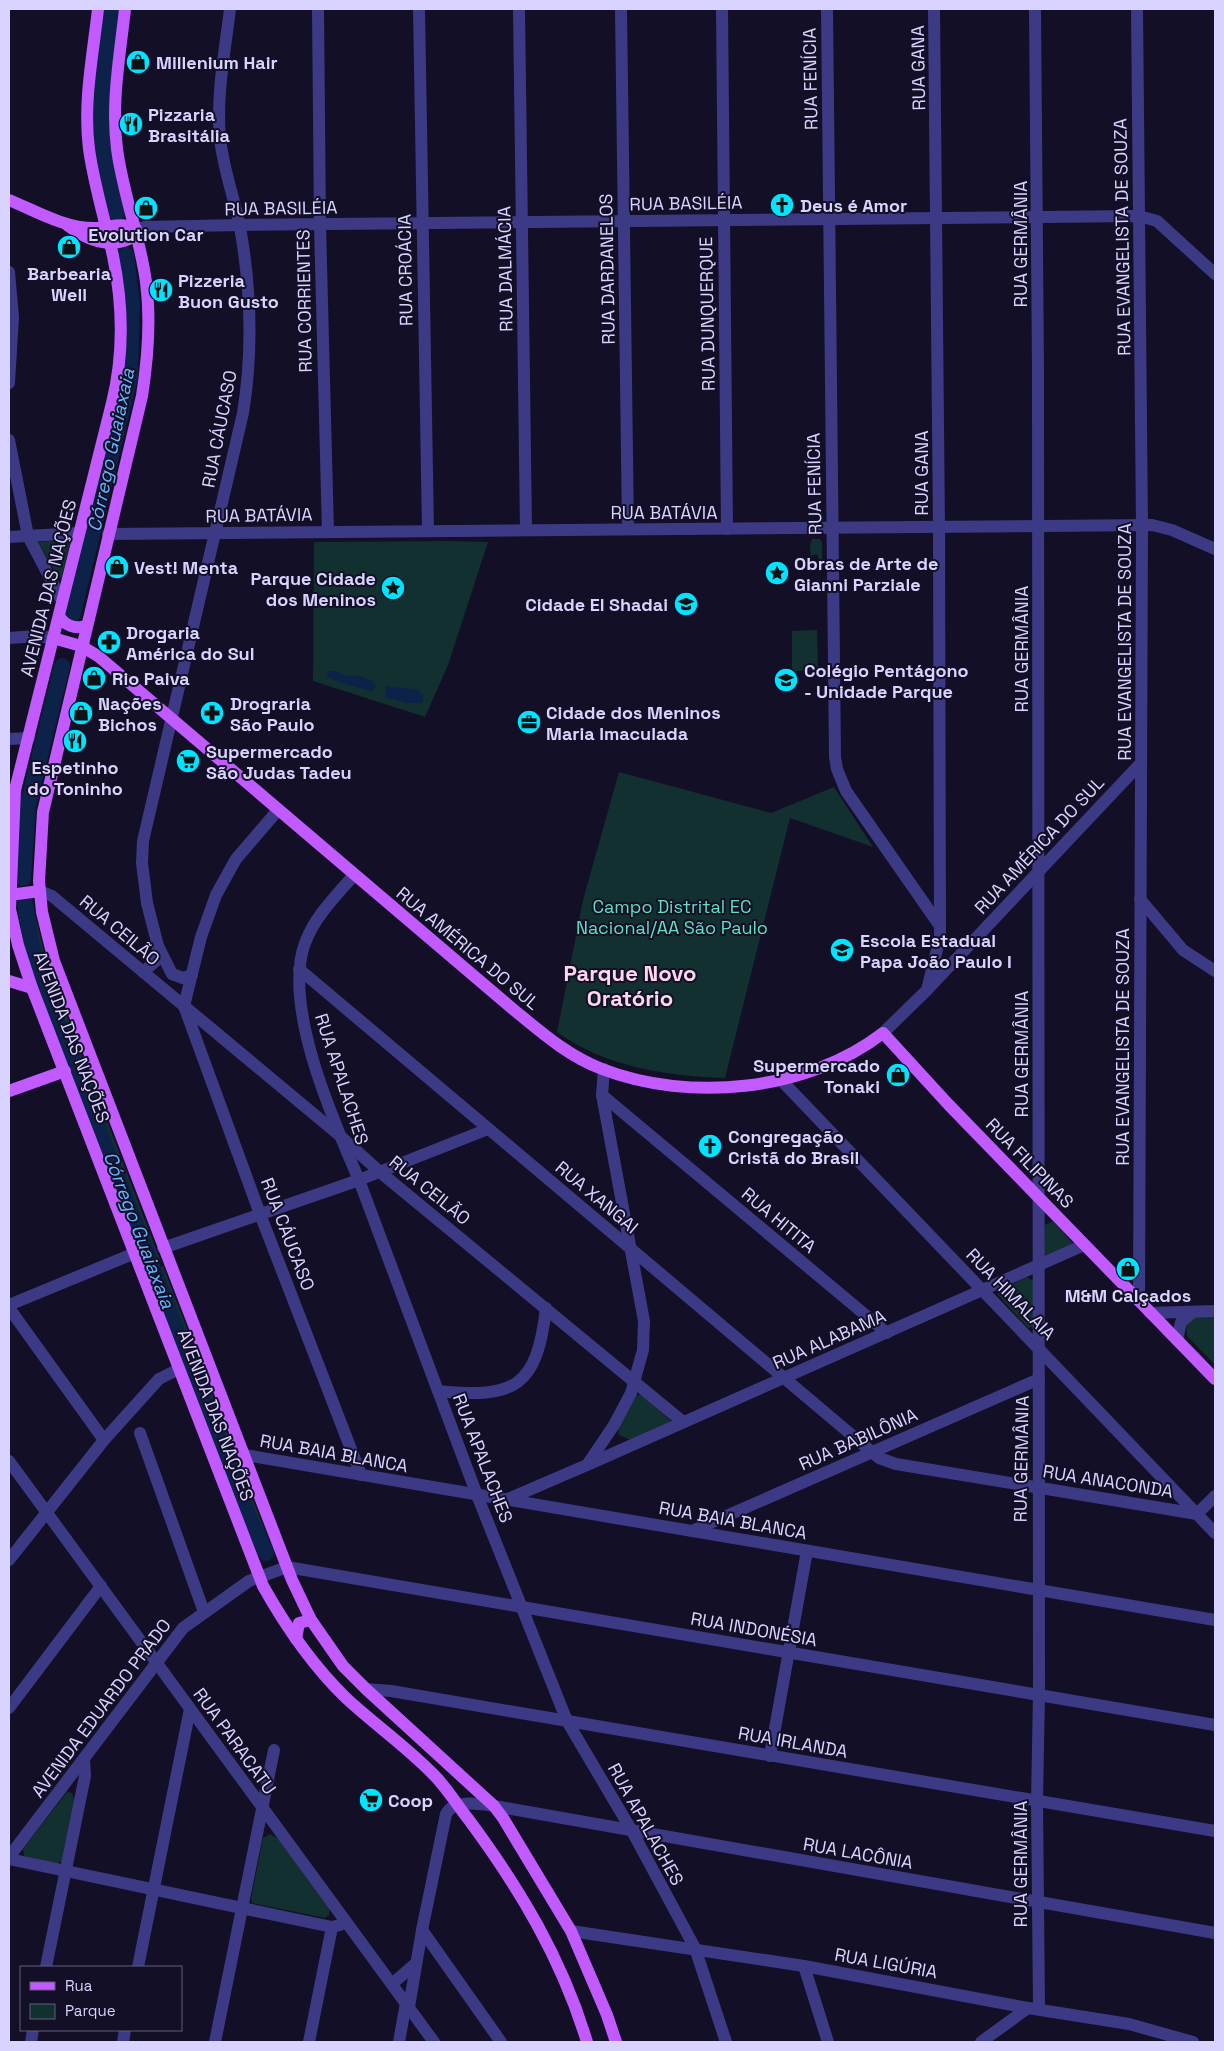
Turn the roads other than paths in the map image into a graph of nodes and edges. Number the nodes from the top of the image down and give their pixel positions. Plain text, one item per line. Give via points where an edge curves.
1 (98, 9) edge
2 (125, 9) edge
3 (230, 9) edge
4 (318, 9) edge
5 (419, 9) edge
6 (519, 9) edge
7 (621, 9) edge
8 (722, 9) edge
9 (827, 9) edge
10 (934, 9) edge
11 (1035, 9) edge
12 (1137, 9) edge
13 (9, 200) edge
14 (1038, 216) junction
15 (1139, 216) junction
16 (937, 217) junction
17 (829, 218) junction
18 (724, 220) junction
19 (624, 221) junction
20 (522, 222) junction
21 (66, 224) junction
22 (422, 224) junction
23 (240, 225) junction
24 (320, 225) junction
25 (120, 227) junction
26 (118, 242) junction
27 (9, 272) edge
28 (1215, 274) edge
29 (11, 316) edge
30 (9, 383) edge
31 (9, 440) edge
32 (1038, 526) junction
33 (1142, 526) junction
34 (939, 528) junction
35 (628, 529) junction
36 (727, 529) junction
37 (832, 529) junction
38 (428, 530) junction
39 (526, 530) junction
40 (328, 532) junction
41 (79, 533) junction
42 (215, 533) junction
43 (108, 534) junction
44 (28, 536) junction
45 (9, 537) edge
46 (1215, 549) edge
47 (62, 600) junction
48 (59, 616) junction
49 (86, 626) junction
50 (9, 638) edge
51 (53, 638) junction
52 (81, 646) junction
53 (170, 719) junction
54 (29, 738) junction
55 (9, 739) edge
56 (1140, 763) junction
57 (15, 790) junction
58 (278, 810) junction
59 (9, 815) edge
60 (1039, 872) junction
61 (354, 875) junction
62 (40, 891) junction
63 (9, 895) edge
64 (1140, 899) junction
65 (940, 932) junction
66 (158, 946) junction
67 (954, 961) junction
68 (299, 968) junction
69 (143, 972) junction
70 (1215, 972) edge
71 (192, 975) junction
72 (9, 981) edge
73 (32, 988) junction
74 (926, 990) junction
75 (184, 1006) junction
76 (883, 1033) junction
77 (870, 1043) junction
78 (896, 1050) junction
79 (604, 1070) junction
80 (65, 1071) junction
81 (780, 1080) junction
82 (9, 1091) edge
83 (602, 1095) junction
84 (488, 1129) junction
85 (339, 1135) junction
86 (380, 1172) junction
87 (359, 1180) junction
88 (1038, 1197) junction
89 (260, 1214) junction
90 (1084, 1245) junction
91 (630, 1246) junction
92 (163, 1248) junction
93 (135, 1253) junction
94 (1039, 1266) junction
95 (1139, 1274) junction
96 (1122, 1283) junction
97 (983, 1290) junction
98 (1139, 1301) junction
99 (9, 1307) edge
100 (546, 1308) junction
101 (1215, 1311) edge
102 (1150, 1312) junction
103 (1193, 1312) junction
104 (887, 1333) junction
105 (1177, 1340) junction
106 (1039, 1349) junction
107 (179, 1369) junction
108 (1214, 1376) edge
109 (784, 1378) junction
110 (1039, 1379) junction
111 (635, 1381) junction
112 (438, 1391) junction
113 (683, 1422) junction
114 (140, 1434) dead end
115 (104, 1440) junction
116 (872, 1452) junction
117 (245, 1456) junction
118 (9, 1461) edge
119 (587, 1465) junction
120 (361, 1475) junction
121 (1037, 1487) junction
122 (477, 1495) junction
123 (1215, 1496) edge
124 (508, 1500) junction
125 (46, 1512) junction
126 (1197, 1514) junction
127 (692, 1531) junction
128 (1215, 1533) edge
129 (806, 1551) junction
130 (9, 1560) edge
131 (288, 1567) junction
132 (259, 1576) junction
133 (101, 1586) junction
134 (1038, 1590) junction
135 (523, 1607) junction
136 (204, 1612) junction
137 (311, 1620) junction
138 (1215, 1620) edge
139 (296, 1639) junction
140 (789, 1652) junction
141 (156, 1663) junction
142 (366, 1690) junction
143 (1039, 1694) junction
144 (9, 1708) edge
145 (190, 1709) junction
146 (567, 1721) junction
147 (1215, 1725) edge
148 (274, 1750) dead end
149 (770, 1756) junction
150 (84, 1759) junction
151 (1037, 1801) junction
152 (458, 1805) junction
153 (494, 1806) junction
154 (262, 1808) junction
155 (632, 1830) junction
156 (1215, 1831) edge
157 (9, 1858) edge
158 (65, 1872) junction
159 (154, 1890) junction
160 (1038, 1902) junction
161 (242, 1908) junction
162 (348, 1924) junction
163 (332, 1927) junction
164 (422, 1930) junction
165 (571, 1931) junction
166 (1215, 1933) edge
167 (694, 1948) junction
168 (415, 1964) junction
169 (46, 1966) edge
170 (138, 1966) edge
171 (804, 1966) junction
172 (392, 1984) junction
173 (408, 2005) junction
174 (1033, 2008) junction
175 (420, 2022) junction
176 (1165, 2034) junction
177 (400, 2041) edge
178 (215, 2042) edge
179 (309, 2042) edge
180 (434, 2042) edge
181 (501, 2042) edge
182 (586, 2042) edge
183 (616, 2042) edge
184 (726, 2042) edge
185 (828, 2042) edge
186 (981, 2042) edge
187 (1154, 2042) edge
188 (1193, 2042) edge

1 - 25 main road, AVENIDA DAS NAÇÕES via 87,131 92,166
2 - 25 main road, AVENIDA DAS NAÇÕES via 115,124
3 - 23 street, RUA CÁUCASO via 220,139
4 - 24 street, RUA CORRIENTES
5 - 22 street, RUA CROÁCIA
6 - 20 street, RUA DALMÁCIA
7 - 19 street, RUA DARDANELOS
8 - 18 street, RUA DUNQUERQUE
9 - 17 street, RUA FENÍCIA
10 - 16 street, RUA GANA
11 - 14 street, RUA GERMÂNIA
12 - 15 street, RUA EVANGELISTA DE SOUZA
13 - 21 main road
14 - 15 street, RUA BASILÉIA
14 - 16 street, RUA BASILÉIA
14 - 32 street, RUA GERMÂNIA
15 - 28 street, RUA BASILÉIA via 1157,221
15 - 33 street, RUA EVANGELISTA DE SOUZA
16 - 17 street, RUA BASILÉIA
16 - 34 street, RUA GANA
17 - 18 street, RUA BASILÉIA
17 - 37 street, RUA FENÍCIA
18 - 19 street, RUA BASILÉIA
18 - 36 street, RUA DUNQUERQUE
19 - 20 street, RUA BASILÉIA
19 - 35 street, RUA DARDANELOS
20 - 22 street, RUA BASILÉIA
20 - 39 street, RUA DALMÁCIA
21 - 25 main road
21 - 26 main road via 81,234
22 - 24 street, RUA BASILÉIA
22 - 38 street, RUA CROÁCIA
23 - 24 street, RUA BASILÉIA
23 - 25 street, RUA BASILÉIA
23 - 42 street, RUA CÁUCASO via 248,283 248,382
24 - 40 street, RUA CORRIENTES
25 - 26 main road, AVENIDA DAS NAÇÕES
25 - 26 main road via 131,238
25 - 43 main road, AVENIDA DAS NAÇÕES via 148,296 147,363
26 - 41 main road, AVENIDA DAS NAÇÕES via 119,363 115,391
27 - 29 street
29 - 30 street
31 - 44 street
32 - 33 street, RUA BATÁVIA
32 - 34 street, RUA BATÁVIA
32 - 60 street, RUA GERMÂNIA
33 - 46 street, RUA BATÁVIA via 1172,530
33 - 56 street, RUA EVANGELISTA DE SOUZA
34 - 37 street, RUA BATÁVIA
34 - 65 street, RUA GANA
35 - 36 street, RUA BATÁVIA
35 - 39 street, RUA BATÁVIA
36 - 37 street, RUA BATÁVIA
37 - 65 street, RUA FENÍCIA via 836,769 863,818
38 - 39 street, RUA BATÁVIA
38 - 40 street, RUA BATÁVIA
40 - 42 street, RUA BATÁVIA
41 - 44 street
41 - 47 main road, AVENIDA DAS NAÇÕES
42 - 43 street, RUA BATÁVIA
42 - 53 street, RUA CÁUCASO
43 - 49 main road, AVENIDA DAS NAÇÕES
44 - 45 street
44 - 47 street
47 - 48 main road, AVENIDA DAS NAÇÕES
48 - 49 main road via 72,627
48 - 51 main road, AVENIDA DAS NAÇÕES
49 - 52 main road, AVENIDA DAS NAÇÕES
50 - 51 street
51 - 52 main road, RUA AMÉRICA DO SUL
51 - 54 main road, AVENIDA DAS NAÇÕES
52 - 53 main road, RUA AMÉRICA DO SUL via 98,656
52 - 62 main road, AVENIDA DAS NAÇÕES via 43,812
53 - 58 main road, RUA AMÉRICA DO SUL
53 - 66 street, RUA CÁUCASO via 143,841 147,903
54 - 55 street
54 - 57 main road, AVENIDA DAS NAÇÕES
56 - 60 street, RUA AMÉRICA DO SUL
56 - 64 street, RUA EVANGELISTA DE SOUZA
57 - 59 main road
57 - 63 main road, AVENIDA DAS NAÇÕES
58 - 61 main road, RUA AMÉRICA DO SUL
58 - 71 street via 236,859 223,881 205,924
60 - 67 street, RUA AMÉRICA DO SUL
60 - 88 street, RUA GERMÂNIA
61 - 68 street, RUA APALACHES via 318,918 305,942
61 - 79 main road, RUA AMÉRICA DO SUL via 553,1042
62 - 63 main road
62 - 69 street, RUA CEILÃO via 52,896
62 - 92 main road, AVENIDA DAS NAÇÕES via 54,961
63 - 73 main road, AVENIDA DAS NAÇÕES via 13,926
64 - 70 street via 1184,950
64 - 95 street, RUA EVANGELISTA DE SOUZA
65 - 67 street
65 - 74 street, RUA GANA
66 - 69 street via 157,960
66 - 71 street, RUA CÁUCASO via 172,974 183,978
67 - 74 street, RUA AMÉRICA DO SUL
68 - 84 street, RUA XANGAI
68 - 85 street, RUA APALACHES via 303,1023
69 - 75 street, RUA CEILÃO
71 - 75 street
72 - 73 main road
73 - 80 main road, AVENIDA DAS NAÇÕES
74 - 76 street, RUA AMÉRICA DO SUL
75 - 85 street, RUA CEILÃO
75 - 89 street, RUA CÁUCASO
76 - 77 main road, RUA AMÉRICA DO SUL
76 - 78 main road, RUA FILIPINAS
77 - 78 main road
77 - 81 main road, RUA AMÉRICA DO SUL via 837,1060
78 - 88 main road, RUA FILIPINAS
79 - 81 main road, RUA AMÉRICA DO SUL via 654,1083 700,1088
79 - 83 street
80 - 82 main road
80 - 93 main road, AVENIDA DAS NAÇÕES
81 - 97 street, RUA HIMALAIA
83 - 91 street
83 - 104 street, RUA HITITA
84 - 86 street
84 - 91 street, RUA XANGAI
85 - 86 street, RUA CEILÃO
85 - 87 street, RUA APALACHES
86 - 87 street
86 - 100 street, RUA CEILÃO
87 - 89 street
87 - 112 street, RUA APALACHES
88 - 90 main road, RUA FILIPINAS
88 - 94 street, RUA GERMÂNIA
89 - 92 street
89 - 120 street, RUA CÁUCASO
90 - 94 street, RUA ALABAMA
90 - 96 main road, RUA FILIPINAS
91 - 109 street, RUA XANGAI
91 - 111 street via 644,1321 643,1350
92 - 117 main road, AVENIDA DAS NAÇÕES
93 - 99 street
93 - 107 main road, AVENIDA DAS NAÇÕES
94 - 97 street, RUA ALABAMA
94 - 106 street, RUA GERMÂNIA
95 - 96 street via 1133,1282
95 - 98 street, RUA EVANGELISTA DE SOUZA
96 - 98 main road, RUA FILIPINAS
97 - 104 street, RUA ALABAMA
97 - 106 street, RUA HIMALAIA
98 - 102 main road
99 - 115 street
100 - 111 street, RUA CEILÃO
100 - 112 street via 540,1350 530,1370 521,1379 494,1392
101 - 103 street
102 - 103 street
102 - 105 main road
103 - 105 street via 1181,1322
104 - 109 street, RUA ALABAMA
105 - 108 main road
106 - 110 street, RUA GERMÂNIA
106 - 126 street, RUA HIMALAIA
107 - 115 street via 159,1379
107 - 132 main road, AVENIDA DAS NAÇÕES
109 - 113 street, RUA ALABAMA
109 - 116 street, RUA XANGAI
110 - 116 street, RUA BABILÔNIA
110 - 121 street, RUA GERMÂNIA
111 - 113 street, RUA CEILÃO
111 - 119 street via 622,1412
112 - 122 street, RUA APALACHES
113 - 119 street, RUA ALABAMA
114 - 136 street
115 - 125 street
116 - 121 street, RUA ANACONDA via 896,1464
116 - 127 street, RUA BABILÔNIA
117 - 120 street, RUA BAIA BLANCA
117 - 131 main road, AVENIDA DAS NAÇÕES
118 - 125 street, RUA PARACATU
119 - 124 street, RUA ALABAMA
120 - 122 street, RUA BAIA BLANCA
121 - 126 street, RUA ANACONDA
121 - 134 street, RUA GERMÂNIA
122 - 124 street, RUA BAIA BLANCA
122 - 135 street, RUA APALACHES
123 - 126 street
124 - 127 street, RUA BAIA BLANCA
125 - 130 street
125 - 133 street, RUA PARACATU
126 - 128 street, RUA HIMALAIA
127 - 129 street, RUA BAIA BLANCA
129 - 134 street, RUA BAIA BLANCA
129 - 140 street
131 - 132 street, AVENIDA EDUARDO PRADO
131 - 135 street, RUA INDONÉSIA
131 - 137 main road, AVENIDA DAS NAÇÕES
132 - 136 street, AVENIDA EDUARDO PRADO
132 - 139 main road, AVENIDA DAS NAÇÕES via 279,1615
133 - 141 street, RUA PARACATU
133 - 144 street
134 - 138 street, RUA BAIA BLANCA
134 - 143 street, RUA GERMÂNIA
135 - 140 street, RUA INDONÉSIA
135 - 146 street, RUA APALACHES
136 - 141 street, AVENIDA EDUARDO PRADO via 183,1628
137 - 139 main road via 299,1623
137 - 142 main road, AVENIDA DAS NAÇÕES via 334,1654
139 - 152 main road, AVENIDA DAS NAÇÕES via 335,1687 435,1775
140 - 143 street, RUA INDONÉSIA
140 - 149 street
141 - 145 street, RUA PARACATU
141 - 150 street, AVENIDA EDUARDO PRADO
142 - 146 street, RUA IRLANDA via 391,1691
142 - 153 main road, AVENIDA DAS NAÇÕES
143 - 147 street, RUA INDONÉSIA
143 - 151 street, RUA GERMÂNIA
145 - 154 street, RUA PARACATU
145 - 159 street
146 - 149 street, RUA IRLANDA
146 - 155 street, RUA APALACHES
148 - 154 street
149 - 151 street, RUA IRLANDA
150 - 157 street, AVENIDA EDUARDO PRADO
150 - 158 street via 85,1776
151 - 156 street, RUA IRLANDA
151 - 160 street, RUA GERMÂNIA
152 - 153 street, RUA LACÔNIA
152 - 164 street via 446,1814
152 - 182 main road, AVENIDA DAS NAÇÕES via 506,1871 542,1933 564,1974
153 - 155 street, RUA LACÔNIA
153 - 165 main road, AVENIDA DAS NAÇÕES
154 - 161 street
154 - 162 street, RUA PARACATU
155 - 160 street, RUA LACÔNIA
155 - 167 street, RUA APALACHES
157 - 158 street
158 - 159 street
158 - 169 street
159 - 161 street
159 - 170 street
160 - 166 street, RUA LACÔNIA
160 - 174 street, RUA GERMÂNIA
161 - 163 street
161 - 178 street
162 - 163 street
162 - 172 street, RUA PARACATU
163 - 179 street
164 - 168 street
164 - 181 street
165 - 167 street, RUA LIGÚRIA
165 - 183 main road, AVENIDA DAS NAÇÕES
167 - 171 street, RUA LIGÚRIA
167 - 184 street, RUA APALACHES
168 - 172 street
168 - 173 street
171 - 174 street, RUA LIGÚRIA
171 - 185 street
172 - 173 street, RUA PARACATU
173 - 175 street, RUA PARACATU
173 - 177 street
174 - 176 street, RUA LIGÚRIA via 1129,2024
174 - 186 street
175 - 177 street
175 - 180 street, RUA PARACATU
176 - 187 street
176 - 188 street, RUA LIGÚRIA

